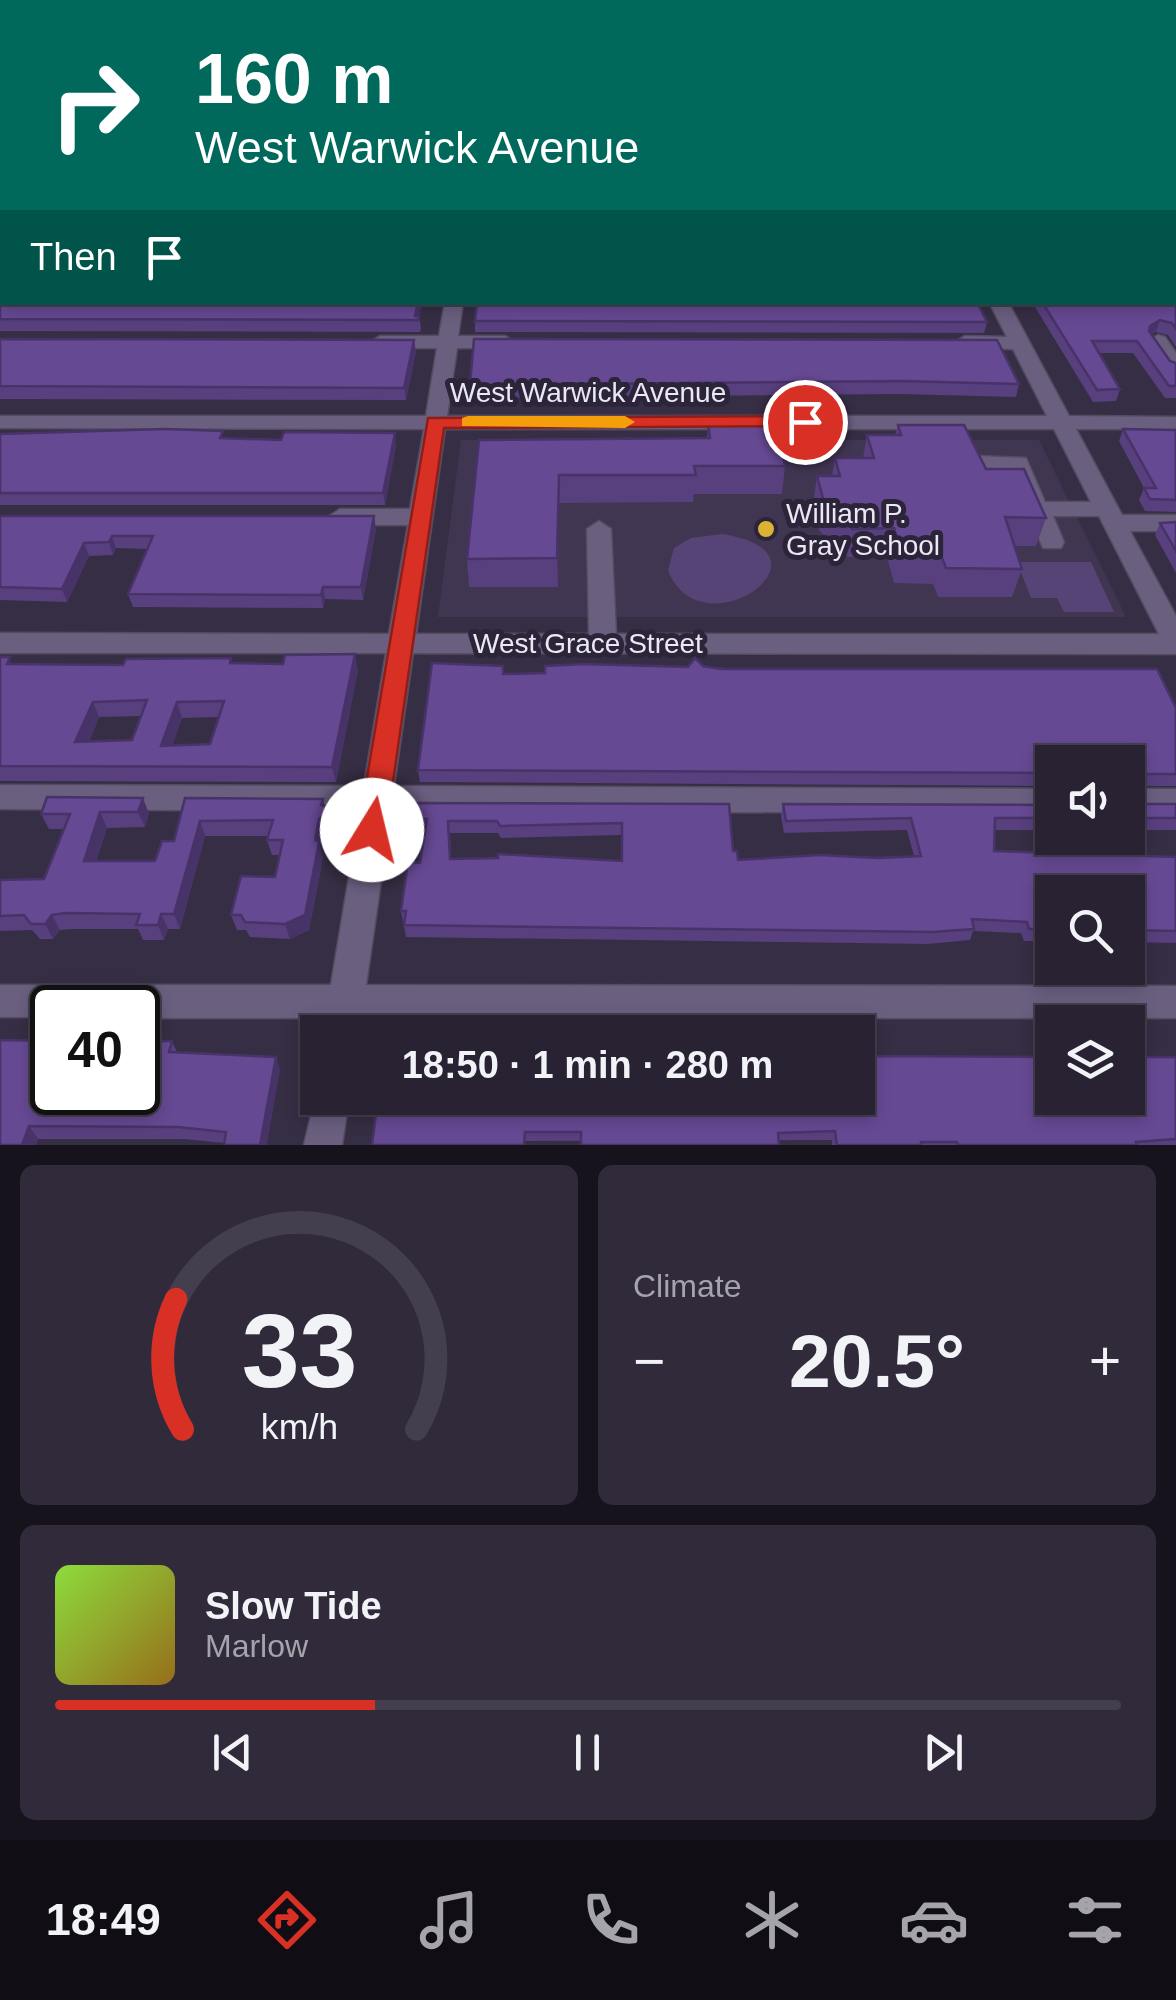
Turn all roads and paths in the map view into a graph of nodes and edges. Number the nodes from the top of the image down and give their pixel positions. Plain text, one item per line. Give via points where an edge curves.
1 (454, 305) edge
2 (1000, 305) edge
3 (1176, 341) edge
4 (364, 342) edge
5 (448, 342) junction
6 (530, 342) edge
7 (936, 342) edge
8 (1019, 342) junction
9 (1176, 368) edge
10 (0, 422) edge
11 (435, 422) junction
12 (1061, 422) junction
13 (1176, 423) edge
14 (978, 463) edge
15 (1038, 510) junction
16 (1110, 516) junction
17 (312, 517) edge
18 (420, 517) junction
19 (1176, 523) edge
20 (600, 529) dead end
21 (1052, 542) dead end
22 (1176, 642) edge
23 (0, 643) edge
24 (401, 643) junction
25 (603, 643) junction
26 (0, 797) edge
27 (377, 798) junction
28 (1035, 801) edge
29 (1145, 801) edge
30 (1176, 801) edge
31 (0, 1000) edge
32 (1176, 1002) edge
33 (303, 1015) edge
34 (343, 1015) edge
35 (454, 1015) edge
36 (328, 1115) edge
37 (324, 1145) edge

1 - 5 street
2 - 8 street
3 - 9 street via 1158,341
4 - 5 street
5 - 6 street
5 - 11 street
7 - 8 street
8 - 12 street
10 - 11 street, West Warwick Avenue
11 - 12 street, West Warwick Avenue
11 - 18 street
12 - 13 street, West Warwick Avenue
12 - 16 street
14 - 15 street via 1018,463
15 - 16 street
15 - 21 street
16 - 19 street
16 - 22 street
17 - 18 street
18 - 24 street
20 - 25 street
22 - 25 street, West Grace Street
23 - 24 street, West Grace Street
24 - 25 street, West Grace Street
24 - 27 street
26 - 27 street
27 - 28 street
27 - 34 street
29 - 30 street
31 - 33 street
32 - 35 street
36 - 37 street

